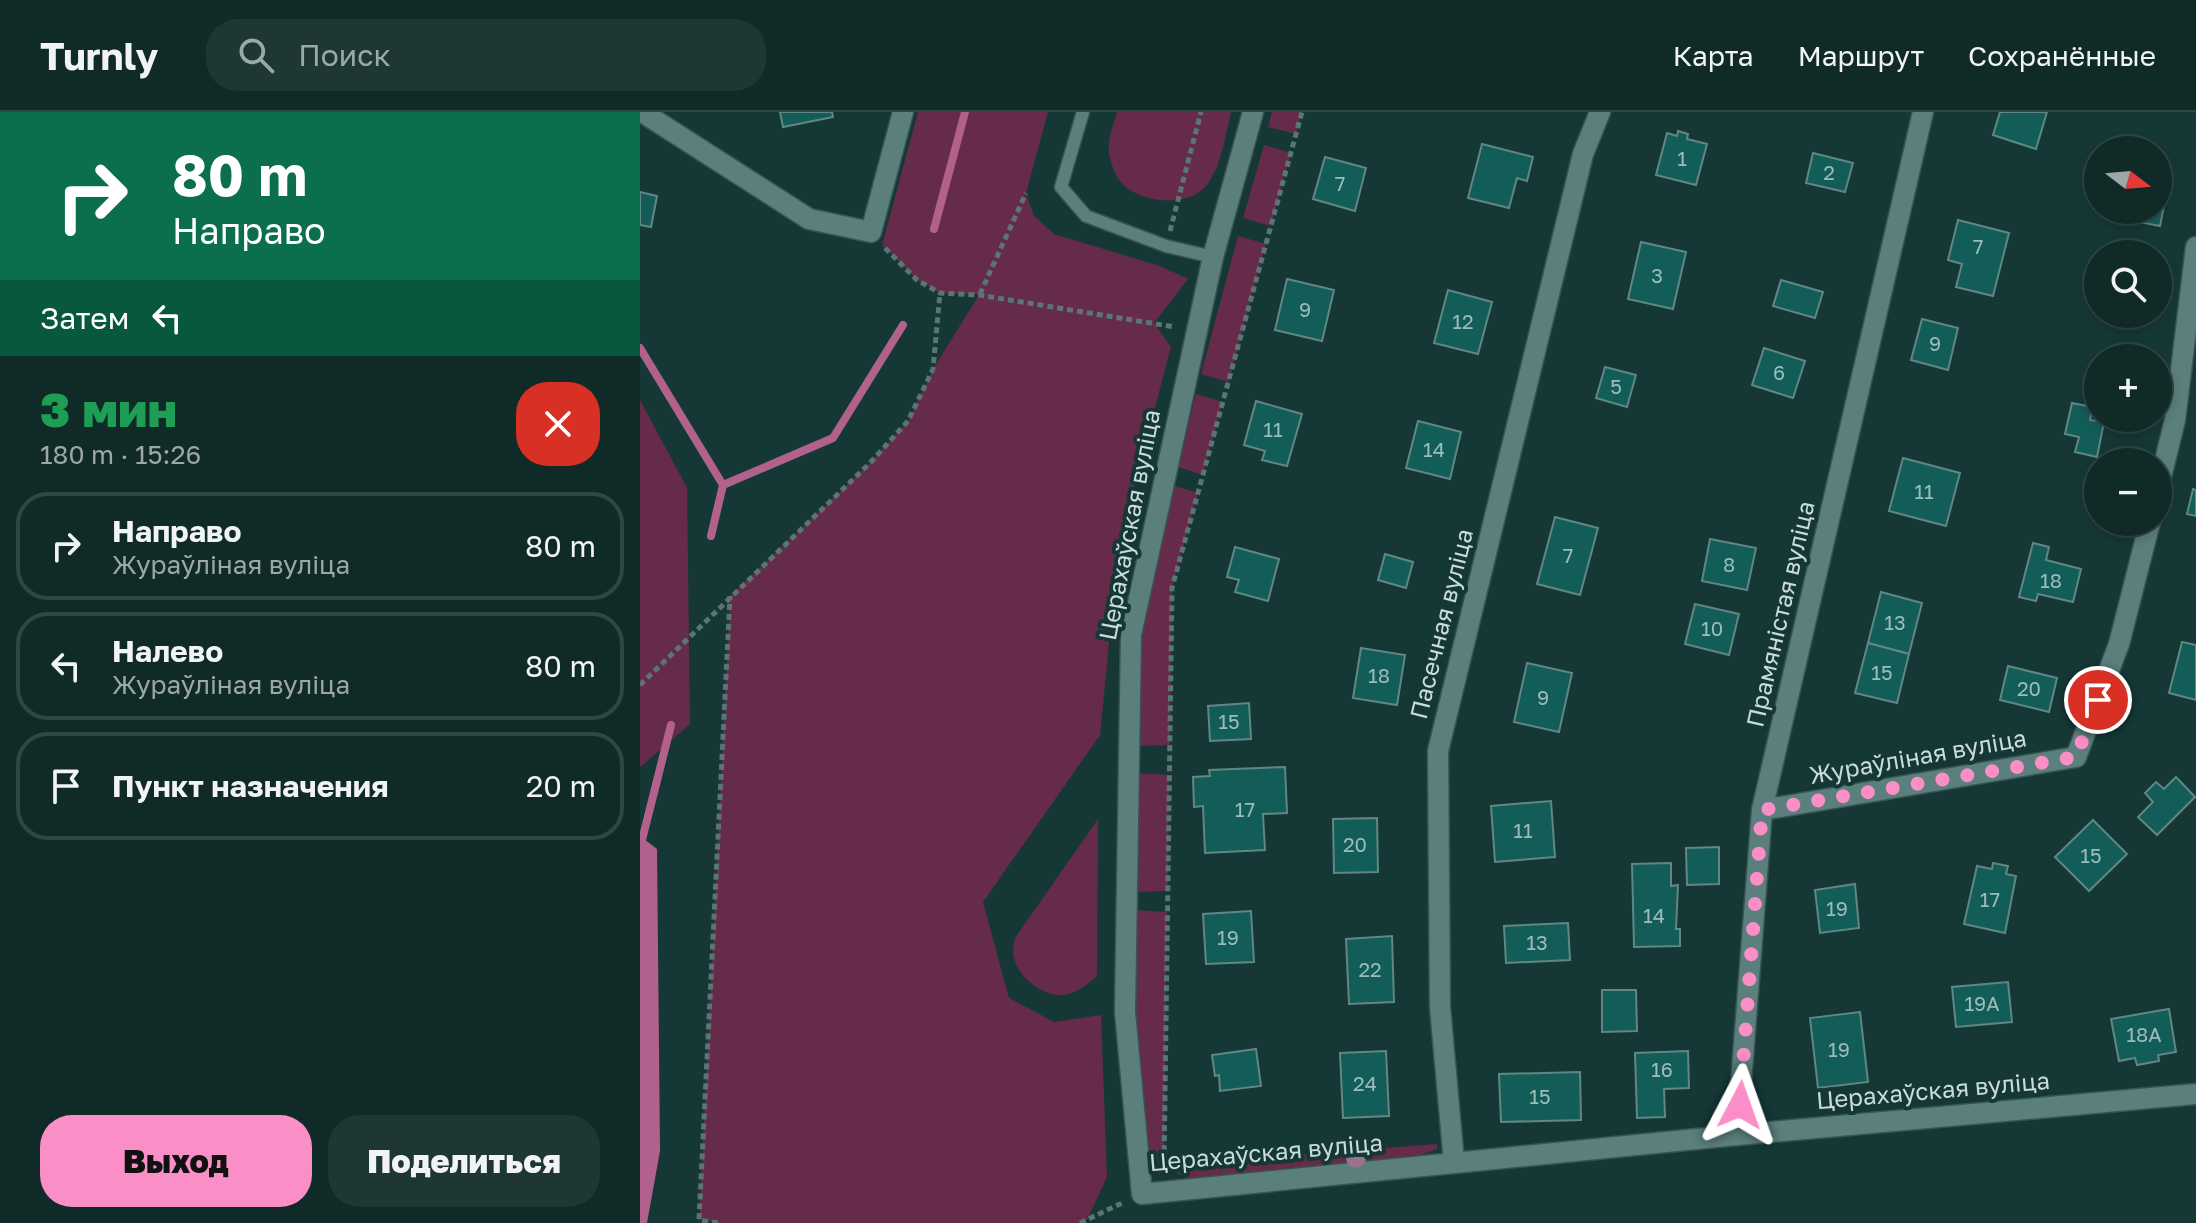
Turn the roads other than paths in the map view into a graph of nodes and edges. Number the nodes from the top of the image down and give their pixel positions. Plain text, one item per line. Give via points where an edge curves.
1 (642, 112) edge
2 (903, 112) edge
3 (1083, 112) edge
4 (1253, 112) edge
5 (1600, 112) edge
6 (1923, 112) edge
7 (2196, 247) edge
8 (1213, 257) junction
9 (2168, 448) edge
10 (2146, 536) edge
11 (1762, 810) junction
12 (2196, 1094) edge
13 (1737, 1135) junction
14 (1454, 1162) junction

1 - 2 street via 809,219 871,232
3 - 8 lane via 1061,187 1086,216
4 - 8 street, Церахаўская вуліца
5 - 14 street, Пасечная вуліца via 1583,154 1438,751 1440,1007
6 - 11 street, Прамяністая вуліца
7 - 9 street
8 - 14 street, Церахаўская вуліца via 1131,635 1125,1012 1142,1194
10 - 11 street, Жураўліная вуліца via 2119,644 2076,757
11 - 13 street, Прамяністая вуліца
12 - 13 street, Церахаўская вуліца
13 - 14 street, Церахаўская вуліца

